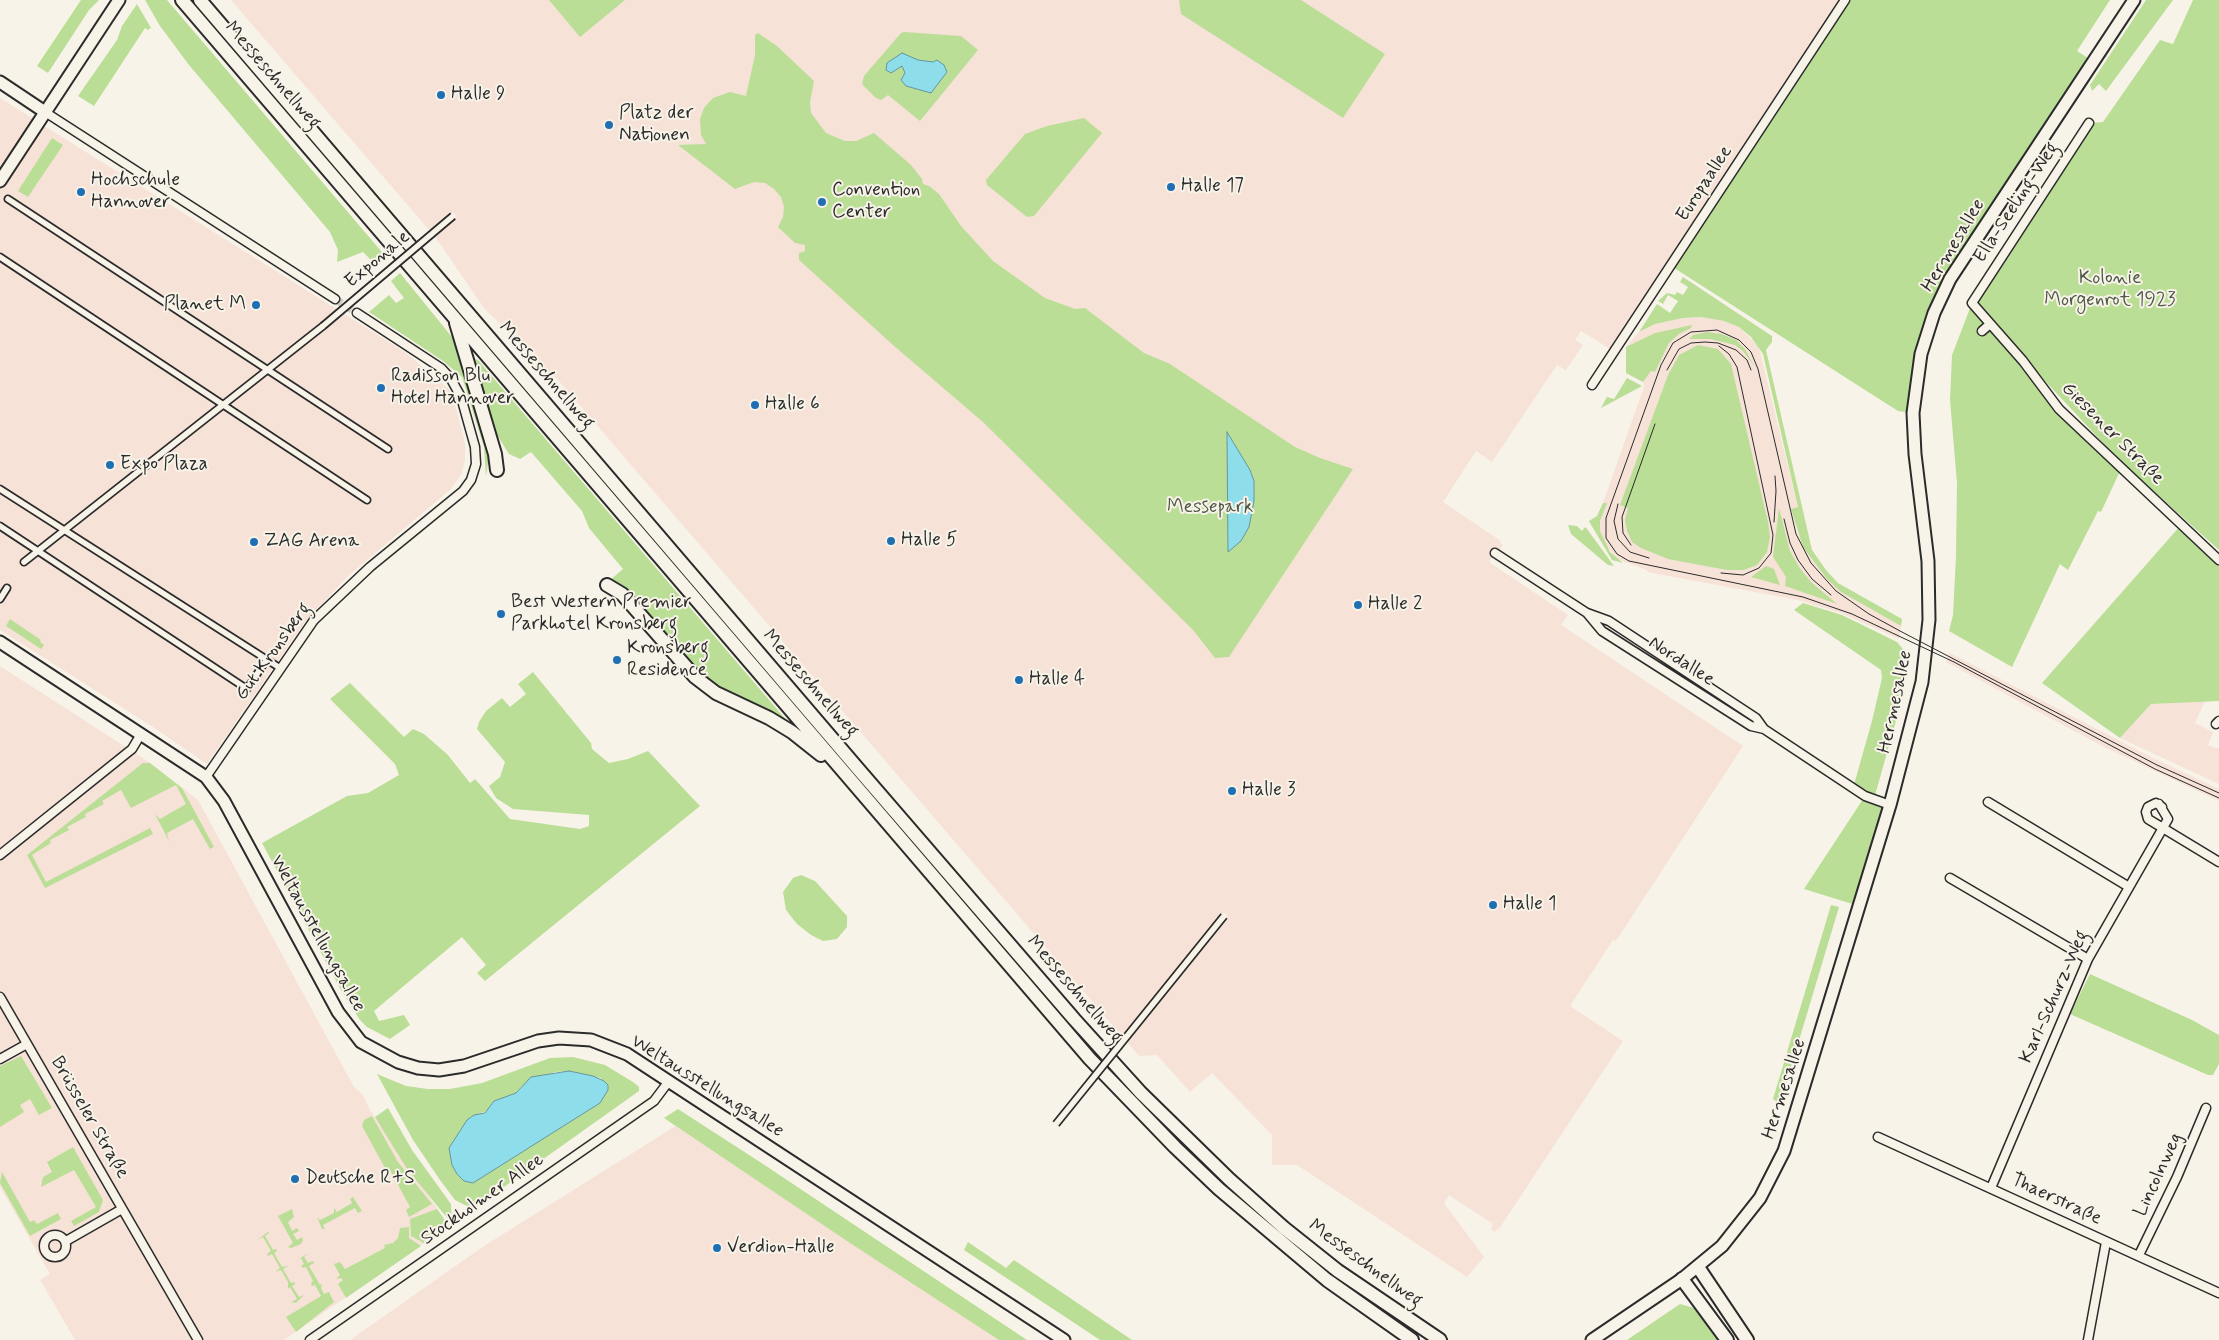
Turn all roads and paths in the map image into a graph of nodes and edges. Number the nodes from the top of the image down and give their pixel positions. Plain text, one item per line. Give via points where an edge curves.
1 (119, 0) edge
2 (182, 0) edge
3 (200, 0) edge
4 (1845, 0) edge
5 (2134, 0) edge
6 (0, 82) edge
7 (45, 112) junction
8 (2089, 123) dead end
9 (0, 181) edge
10 (8, 199) dead end
11 (453, 216) dead end
12 (0, 258) edge
13 (335, 299) tunnel mouth
14 (1972, 302) joint
15 (357, 312) tunnel mouth
16 (454, 318) junction
17 (1990, 324) junction
18 (1982, 332) dead end
19 (269, 369) junction
20 (1592, 385) dead end
21 (223, 405) junction
22 (388, 449) dead end
23 (497, 470) dead end
24 (0, 489) edge
25 (367, 500) dead end
26 (0, 526) edge
27 (65, 530) junction
28 (38, 552) junction
29 (1495, 553) dead end
30 (2219, 560) edge
31 (24, 562) dead end
32 (607, 585) dead end
33 (7, 588) dead end
34 (0, 599) edge
35 (1587, 613) junction
36 (0, 642) edge
37 (267, 659) junction
38 (280, 668) junction
39 (1764, 729) junction
40 (141, 734) junction
41 (206, 777) junction
42 (848, 778) junction
43 (1988, 802) dead end
44 (1890, 805) junction
45 (2163, 828) junction
46 (0, 855) edge
47 (2219, 862) edge
48 (1950, 878) dead end
49 (2129, 887) junction
50 (1224, 916) dead end
51 (2088, 959) junction
52 (0, 997) edge
53 (27, 1044) junction
54 (0, 1059) edge
55 (669, 1081) junction
56 (2206, 1108) dead end
57 (1056, 1124) dead end
58 (1878, 1137) dead end
59 (1991, 1188) junction
60 (122, 1209) junction
61 (66, 1241) dead end
62 (2106, 1242) junction
63 (2139, 1255) junction
64 (1698, 1267) junction
65 (1682, 1279) junction
66 (2219, 1293) edge
67 (198, 1340) edge
68 (310, 1340) edge
69 (1064, 1340) edge
70 (1412, 1340) edge
71 (1440, 1340) edge
72 (1592, 1340) edge
73 (1727, 1340) edge
74 (1747, 1340) edge
75 (2088, 1340) edge

1 - 7 main road
2 - 16 highway, Messeschnellweg
3 - 71 highway, Messeschnellweg via 872,785 1141,1093 1229,1180 1291,1234 1338,1271
4 - 20 street, Europaallee
5 - 44 main road, Hermesallee via 1950,279 1934,313 1915,387 1914,413 1915,454 1928,561 1928,620 1922,682
6 - 7 main road
7 - 9 main road
7 - 13 street
8 - 14 street, Ella-Seeling-Weg
10 - 19 street
11 - 19 street, Exponale, bridge
12 - 21 street
14 - 17 street, Giesener Straße
15 - 38 street, Gut Kronsberg via 441,368 451,379 461,396 475,447 476,464 472,480 463,491 340,594 314,620
16 - 23 highway
16 - 42 highway, Messeschnellweg
17 - 18 street
17 - 30 street, Giesener Straße via 2059,409
19 - 21 street
19 - 22 street
21 - 25 street
21 - 27 street
24 - 27 street
26 - 28 street
27 - 28 street
27 - 37 street
28 - 31 street
28 - 37 street via 247,689
29 - 35 street, Nordallee
32 - 42 highway via 622,594 695,677 716,693 792,732
33 - 34 street
35 - 39 street, Nordallee via 1609,621 1756,718
35 - 39 street, Nordallee via 1602,631 1751,726
36 - 40 main road, Weltausstellungsallee
37 - 38 street
38 - 41 street, Gut Kronsberg
39 - 44 street, Nordallee via 1865,796
40 - 41 main road, Weltausstellungsallee
40 - 46 street via 132,748
41 - 55 main road, Weltausstellungsallee via 224,801 338,1012 361,1042 398,1062 439,1070 464,1066 538,1042 559,1038 591,1040 627,1054
42 - 70 highway, Messeschnellweg via 1090,1059 1175,1147 1327,1280
43 - 49 street
44 - 64 main road, Hermesallee via 1784,1151 1760,1198 1742,1223
45 - 45 street via 2168,819 2161,806 2152,804 2146,812 2148,819
45 - 47 street
45 - 49 street, Karl-Schurz-Weg
48 - 51 street
49 - 51 street, Karl-Schurz-Weg
50 - 57 street, bridge
51 - 59 street, Karl-Schurz-Weg
52 - 53 street, Brüsseler Straße
53 - 54 street, Brüsseler Straße
53 - 60 street, Brüsseler Straße
55 - 68 street, Stockholmer Allee via 654,1101
55 - 69 main road, Weltausstellungsallee
56 - 63 street, Lincolnweg
58 - 59 street, Thaerstraße
59 - 62 street, Thaerstraße
60 - 61 street, Brüsseler Straße
60 - 67 street, Brüsseler Straße
62 - 63 street, Thaerstraße
62 - 75 street
63 - 66 street, Thaerstraße
64 - 65 main road, Hermesallee
64 - 74 highway
65 - 72 main road, Hermesallee
65 - 73 highway

